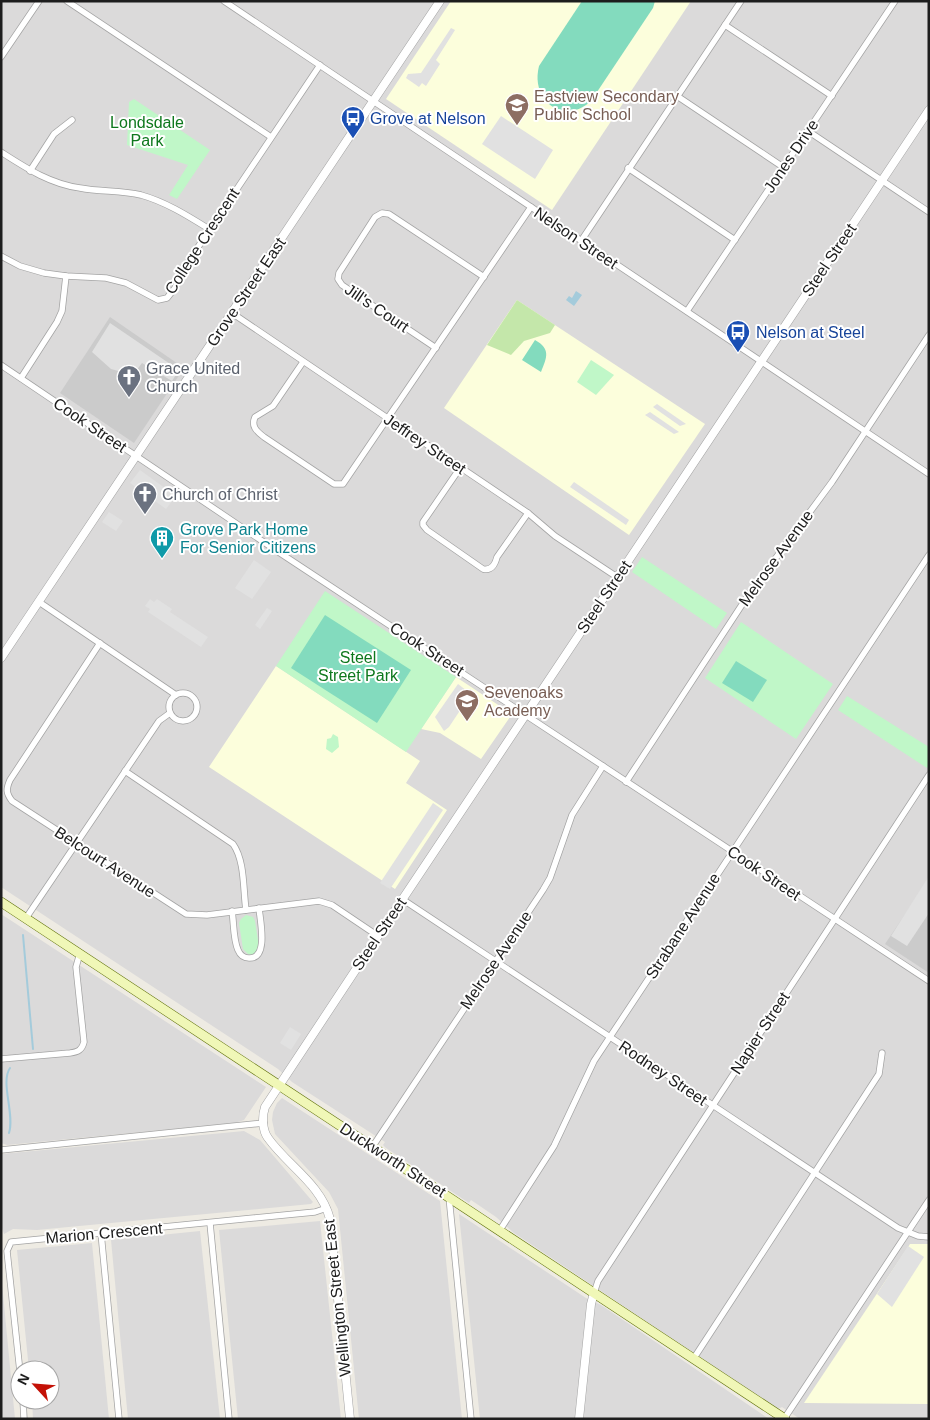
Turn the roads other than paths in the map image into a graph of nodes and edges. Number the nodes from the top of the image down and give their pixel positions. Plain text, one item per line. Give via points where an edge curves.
1 (39, 1) edge
2 (68, 1) edge
3 (440, 1) edge
4 (741, 1) edge
5 (895, 1) edge
6 (225, 2) edge
7 (725, 25) junction
8 (1, 57) edge
9 (320, 65) junction
10 (677, 96) junction
11 (832, 96) junction
12 (373, 102) junction
13 (929, 110) edge
14 (72, 120) dead end
15 (808, 132) junction
16 (271, 137) junction
17 (1, 152) edge
18 (628, 168) junction
19 (783, 168) junction
20 (30, 171) junction
21 (881, 181) junction
22 (530, 207) junction
23 (929, 212) edge
24 (209, 230) junction
25 (581, 240) junction
26 (735, 240) junction
27 (1, 256) edge
28 (66, 276) junction
29 (484, 277) junction
30 (687, 312) junction
31 (232, 313) junction
32 (929, 335) edge
33 (436, 348) junction
34 (762, 361) junction
35 (303, 362) junction
36 (1, 365) edge
37 (21, 378) junction
38 (389, 419) junction
39 (865, 432) junction
40 (136, 456) junction
41 (460, 468) junction
42 (929, 474) edge
43 (528, 513) junction
44 (929, 555) edge
45 (617, 577) junction
46 (38, 602) junction
47 (100, 643) junction
48 (1, 658) edge
49 (176, 695) junction
50 (170, 713) junction
51 (525, 715) junction
52 (603, 766) junction
53 (125, 771) junction
54 (929, 775) edge
55 (626, 782) junction
56 (76, 844) junction
57 (731, 852) junction
58 (402, 899) junction
59 (1, 902) edge
60 (259, 908) junction
61 (246, 910) junction
62 (232, 911) junction
63 (26, 918) junction
64 (834, 920) junction
65 (378, 936) junction
66 (80, 954) junction
67 (495, 961) junction
68 (929, 982) edge
69 (610, 1038) junction
70 (882, 1053) dead end
71 (1, 1059) edge
72 (279, 1084) junction
73 (712, 1106) junction
74 (264, 1123) junction
75 (372, 1146) junction
76 (1, 1150) edge
77 (814, 1173) junction
78 (448, 1196) junction
79 (929, 1200) edge
80 (327, 1208) junction
81 (210, 1223) junction
82 (500, 1230) junction
83 (907, 1232) junction
84 (101, 1233) junction
85 (929, 1236) edge
86 (594, 1292) junction
87 (694, 1358) junction
88 (19, 1360) edge
89 (784, 1418) edge
90 (119, 1419) edge
91 (229, 1419) edge
92 (350, 1419) edge
93 (471, 1419) edge
94 (579, 1419) edge

1 - 8 street
2 - 16 street
3 - 12 street, Grove Street East
4 - 7 street
5 - 11 street, Jones Drive
6 - 9 street, Nelson Street
7 - 10 street
7 - 11 street
9 - 12 street, Nelson Street
9 - 16 street, College Crescent
10 - 18 street
10 - 19 street
11 - 15 street, Jones Drive
12 - 22 street, Nelson Street
12 - 31 street, Grove Street East
13 - 21 street, Steel Street
14 - 20 street via 54,134
15 - 19 street, Jones Drive
15 - 21 street
16 - 24 street, College Crescent
17 - 20 street
18 - 25 street
18 - 26 street
19 - 26 street, Jones Drive
20 - 24 street via 78,188 130,193 154,199
21 - 23 street
21 - 34 street, Steel Street
22 - 25 street, Nelson Street
22 - 29 street
24 - 28 street, College Crescent via 184,268 172,294 162,300 115,280
25 - 30 street, Nelson Street
26 - 30 street, Jones Drive
27 - 28 street, College Crescent via 34,270
28 - 37 street via 60,317
29 - 33 street
29 - 33 street, Jill's Court via 389,214 382,213 376,217 338,279 342,285
30 - 34 street, Nelson Street
31 - 35 street, Jeffrey Street
31 - 40 street, Grove Street East
32 - 39 street, Melrose Avenue
33 - 38 street
34 - 39 street, Nelson Street
34 - 45 street, Steel Street
35 - 38 street, Jeffrey Street
35 - 38 street via 276,402 255,416 253,423 258,433 334,484 344,484
36 - 37 street, Cook Street
37 - 40 street, Cook Street
38 - 41 street, Jeffrey Street
39 - 42 street, Nelson Street
39 - 55 street, Melrose Avenue via 747,597
40 - 46 street, Grove Street East
40 - 51 street, Cook Street
41 - 43 street, Jeffrey Street
41 - 43 street via 422,525 483,569 492,568
43 - 45 street, Jeffrey Street via 555,536
44 - 57 street, Strabane Avenue
45 - 51 street, Steel Street
46 - 47 street
46 - 48 street, Grove Street East
47 - 49 street
47 - 56 street, Belcourt Avenue via 6,790 12,801
49 - 50 street via 170,701
49 - 50 street via 190,695 196,702 196,712 186,721 176,720
50 - 53 street via 159,721
51 - 52 street, Cook Street
51 - 58 street, Steel Street
52 - 55 street, Cook Street
52 - 67 street, Melrose Avenue via 572,815 547,884
53 - 56 street
53 - 61 street via 233,844 240,861
54 - 64 street, Napier Street
55 - 57 street, Cook Street
56 - 62 street, Belcourt Avenue via 181,912 193,915
56 - 63 street
57 - 64 street, Cook Street
57 - 69 street, Strabane Avenue
58 - 65 street, Steel Street
58 - 67 street, Rodney Street
59 - 63 main road, Duckworth Street
60 - 61 street, Belcourt Avenue
60 - 62 street via 262,948 254,958 241,956 237,950
60 - 65 street, Belcourt Avenue via 326,902
61 - 62 street, Belcourt Avenue
63 - 66 main road, Duckworth Street
64 - 68 street, Cook Street
64 - 73 street, Napier Street
65 - 72 street, Steel Street
66 - 71 street via 76,967 83,1048 78,1052
66 - 72 main road, Duckworth Street
67 - 69 street, Rodney Street
67 - 75 street, Melrose Avenue
69 - 73 street, Rodney Street
69 - 82 street, Strabane Avenue via 584,1079 550,1152
70 - 77 street via 880,1074
72 - 74 street via 265,1108
72 - 75 main road, Duckworth Street
73 - 77 street, Rodney Street
73 - 86 street, Napier Street via 598,1280
74 - 76 street
74 - 80 street, Wellington Street East via 267,1137 319,1193
75 - 78 main road, Duckworth Street
77 - 83 street, Rodney Street
77 - 87 street
78 - 82 main road, Duckworth Street
78 - 93 street
79 - 83 street
80 - 81 street, Marion Crescent
80 - 92 street, Wellington Street East
81 - 84 street, Marion Crescent
81 - 91 street
82 - 86 main road, Duckworth Street
83 - 85 street, Rodney Street
83 - 89 street
84 - 88 street, Marion Crescent via 13,1241 9,1245
84 - 90 street
86 - 87 main road, Duckworth Street
86 - 94 street
87 - 89 main road, Duckworth Street

